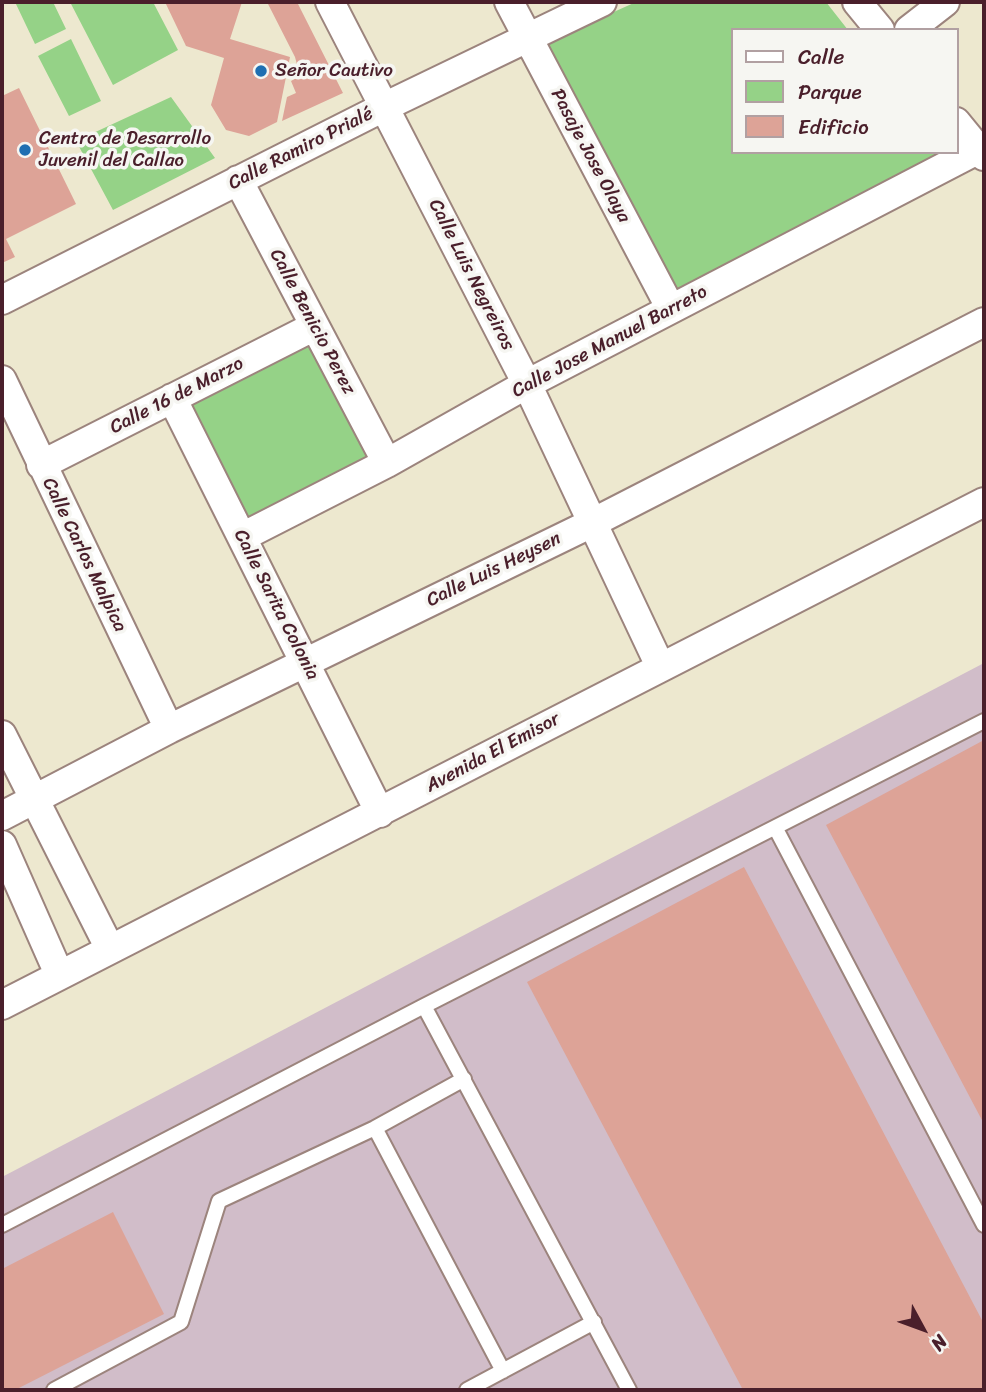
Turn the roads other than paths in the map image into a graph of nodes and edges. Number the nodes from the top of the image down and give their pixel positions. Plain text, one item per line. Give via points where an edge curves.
1 (330, 2) edge
2 (509, 2) edge
3 (602, 2) edge
4 (857, 2) edge
5 (945, 2) edge
6 (878, 28) edge
7 (912, 28) edge
8 (528, 38) junction
9 (384, 107) junction
10 (958, 124) edge
11 (981, 153) edge
12 (238, 180) junction
13 (2, 300) edge
14 (671, 309) junction
15 (313, 327) junction
16 (982, 328) edge
17 (2, 380) edge
18 (527, 384) junction
19 (172, 398) junction
20 (387, 463) junction
21 (40, 465) junction
22 (984, 502) edge
23 (594, 522) junction
24 (242, 537) junction
25 (304, 662) junction
26 (660, 666) junction
27 (984, 721) edge
28 (169, 729) junction
29 (2, 735) edge
30 (36, 800) junction
31 (380, 813) junction
32 (2, 816) edge
33 (776, 829) junction
34 (2, 845) edge
35 (110, 949) junction
36 (60, 974) junction
37 (2, 1005) edge
38 (424, 1006) junction
39 (464, 1079) junction
40 (375, 1128) junction
41 (2, 1225) edge
42 (984, 1225) edge
43 (594, 1322) junction
44 (503, 1371) junction
45 (54, 1390) edge
46 (467, 1390) edge
47 (629, 1390) edge

1 - 9 street, Calle Luis Negreiros
2 - 8 street, Pasaje Jose Olaya
3 - 8 street, Calle Ramiro Prialé
4 - 6 street
5 - 7 street
8 - 9 street, Calle Ramiro Prialé
8 - 14 street, Pasaje Jose Olaya
9 - 12 street, Calle Ramiro Prialé
9 - 18 street, Calle Luis Negreiros
10 - 11 street
11 - 14 street, Calle Jose Manuel Barreto
12 - 13 street, Calle Ramiro Prialé
12 - 15 street, Calle Benicio Perez
14 - 18 street, Calle Jose Manuel Barreto
15 - 19 street, Calle 16 de Marzo
15 - 20 street, Calle Benicio Perez
16 - 23 street, Calle Luis Heysen
17 - 21 street, Calle Carlos Malpica
18 - 20 street, Calle Jose Manuel Barreto
18 - 23 street, Calle Luis Negreiros
19 - 21 street, Calle 16 de Marzo
19 - 24 street, Calle Sarita Colonia
20 - 24 street, Calle Jose Manuel Barreto
21 - 28 street, Calle Carlos Malpica
22 - 26 street, Avenida El Emisor
23 - 25 street, Calle Luis Heysen
23 - 26 street, Calle Luis Negreiros
24 - 25 street, Calle Sarita Colonia
25 - 28 street, Calle Luis Heysen
25 - 31 street, Calle Sarita Colonia
26 - 31 street, Avenida El Emisor
27 - 33 lane
28 - 30 street, Calle Luis Heysen
29 - 30 street
30 - 32 street, Calle Luis Heysen
30 - 35 street
31 - 35 street, Avenida El Emisor
33 - 38 lane
33 - 42 lane
34 - 36 street
35 - 36 street, Avenida El Emisor
36 - 37 street, Avenida El Emisor
38 - 39 lane
38 - 41 lane
39 - 40 lane
39 - 43 lane
40 - 44 lane
40 - 45 lane via 219,1201 181,1322
43 - 44 lane
43 - 47 lane
44 - 46 lane

